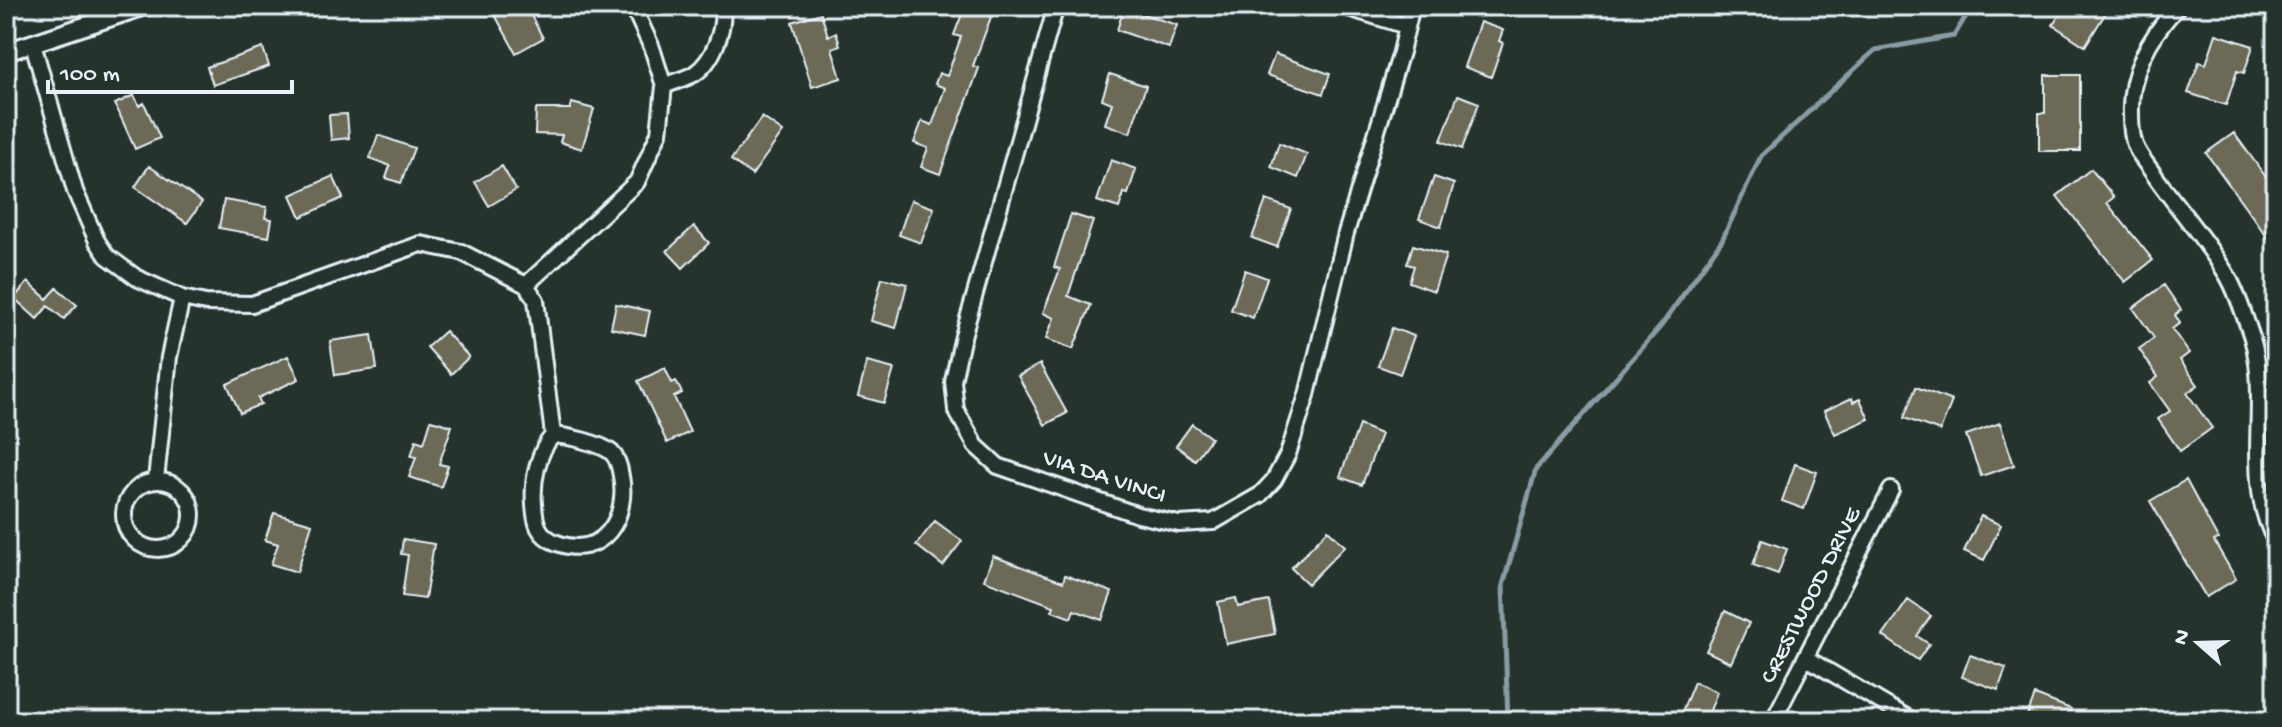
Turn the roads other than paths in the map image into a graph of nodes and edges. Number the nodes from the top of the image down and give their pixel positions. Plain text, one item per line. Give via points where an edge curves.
1 (145, 6) edge
2 (630, 6) edge
3 (722, 6) edge
4 (1056, 6) edge
5 (1342, 6) edge
6 (1412, 6) edge
7 (2178, 6) edge
8 (1406, 26) junction
9 (33, 44) junction
10 (6, 52) edge
11 (664, 86) junction
12 (526, 285) junction
13 (182, 298) junction
14 (553, 435) junction
15 (156, 480) junction
16 (1891, 490) dead end
17 (2276, 542) edge
18 (1806, 658) junction
19 (1773, 721) edge
20 (1913, 721) edge

1 - 9 street
2 - 11 street
3 - 11 street via 720,36 710,56 695,73
4 - 8 street, VIA DA VINCI via 962,340 953,381 956,410 976,446 998,466 1179,524 1213,522 1260,495 1288,454
5 - 8 street
6 - 8 street, VIA DA VINCI
7 - 17 street via 2155,31 2142,56 2131,115 2135,146 2228,276 2249,329 2257,378 2257,481
9 - 10 street
9 - 13 street via 75,191 97,241 120,267
11 - 12 street via 659,133 637,182
12 - 13 street via 461,252 421,244 252,304
12 - 14 street via 536,300
13 - 15 street via 169,357
14 - 14 street via 542,446 533,494 535,523 548,540 572,548 592,546 612,529 623,505 620,469 612,453
15 - 15 street via 130,494 124,522 141,545 160,549 179,542 192,517 182,490
16 - 18 street, CRESTWOOD DRIVE
18 - 19 street, CRESTWOOD DRIVE
18 - 20 street

